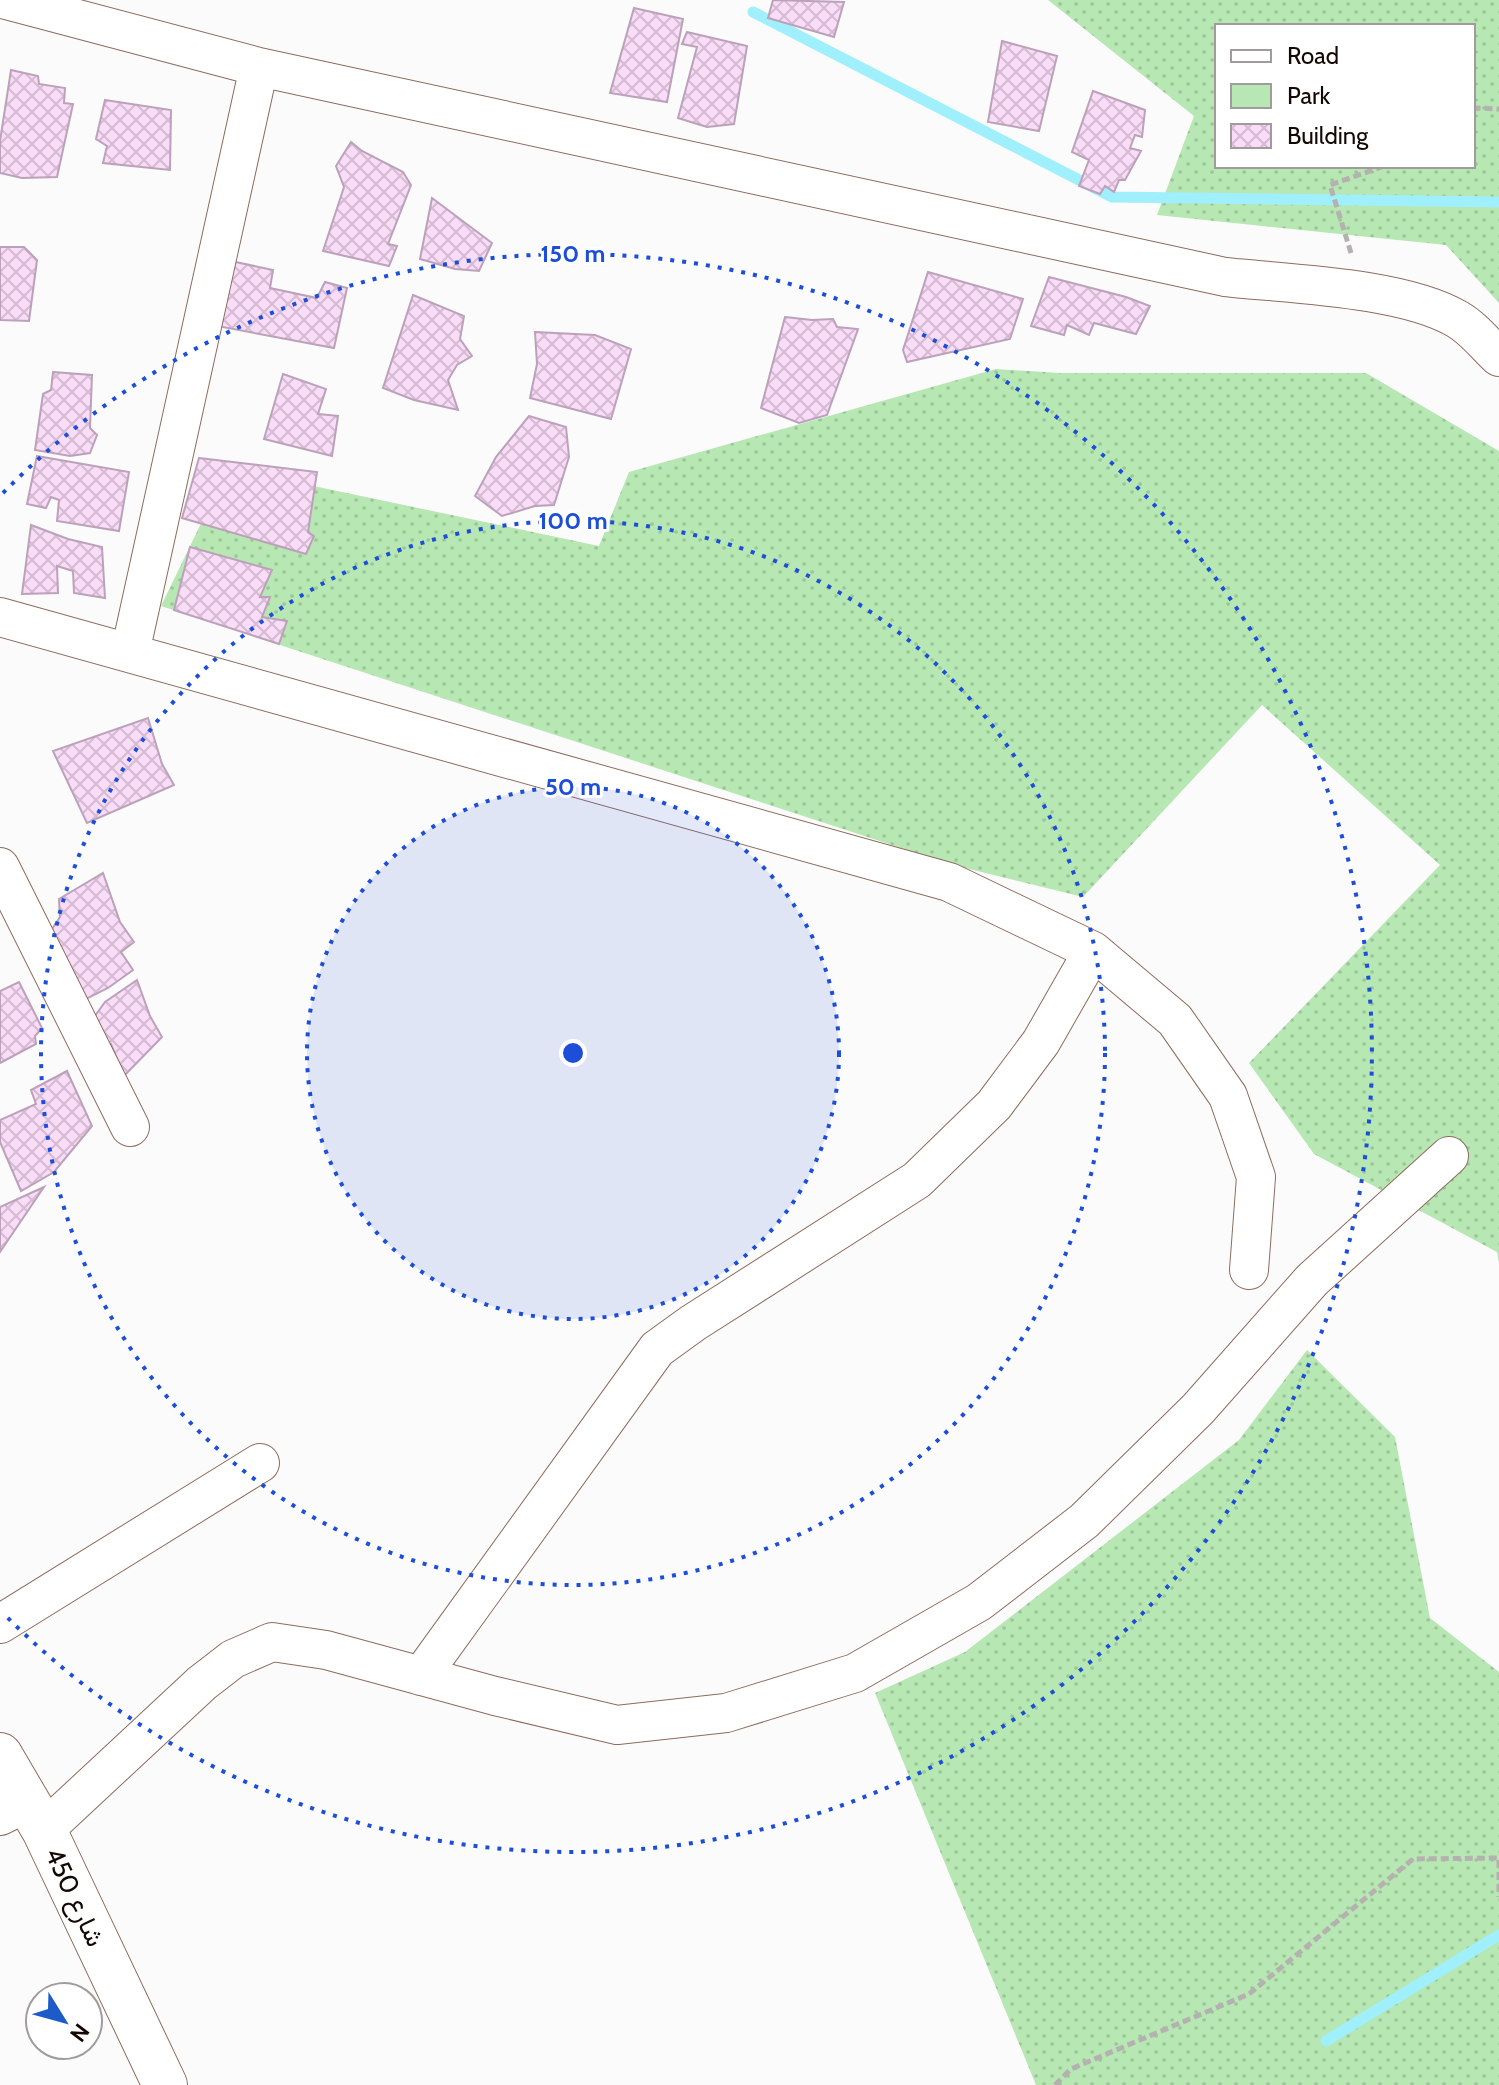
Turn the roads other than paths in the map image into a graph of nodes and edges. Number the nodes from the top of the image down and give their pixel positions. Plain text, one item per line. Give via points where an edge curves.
1 (6, 0) edge
2 (90, 10) edge
3 (259, 67) junction
4 (1499, 357) edge
5 (0, 617) edge
6 (130, 653) junction
7 (7, 854) edge
8 (1093, 951) junction
9 (130, 1127) dead end
10 (1449, 1156) dead end
11 (1249, 1270) dead end
12 (260, 1463) dead end
13 (0, 1624) edge
14 (421, 1676) junction
15 (0, 1755) edge
16 (24, 1816) edge
17 (165, 2085) edge

1 - 2 street
2 - 3 street
3 - 4 street via 1225,277 1414,301 1459,319
3 - 6 street
5 - 6 street
6 - 8 street via 949,882
7 - 9 street
8 - 11 street via 1175,1020 1228,1096 1256,1177
8 - 14 street via 1041,1042 994,1105 917,1180 657,1349
10 - 14 street via 1312,1280 1198,1409 1084,1521 979,1602 855,1673 726,1713 617,1725
12 - 13 street
14 - 16 street via 326,1650 272,1642 233,1659
15 - 16 street, شارع 450
16 - 17 street, شارع 450

